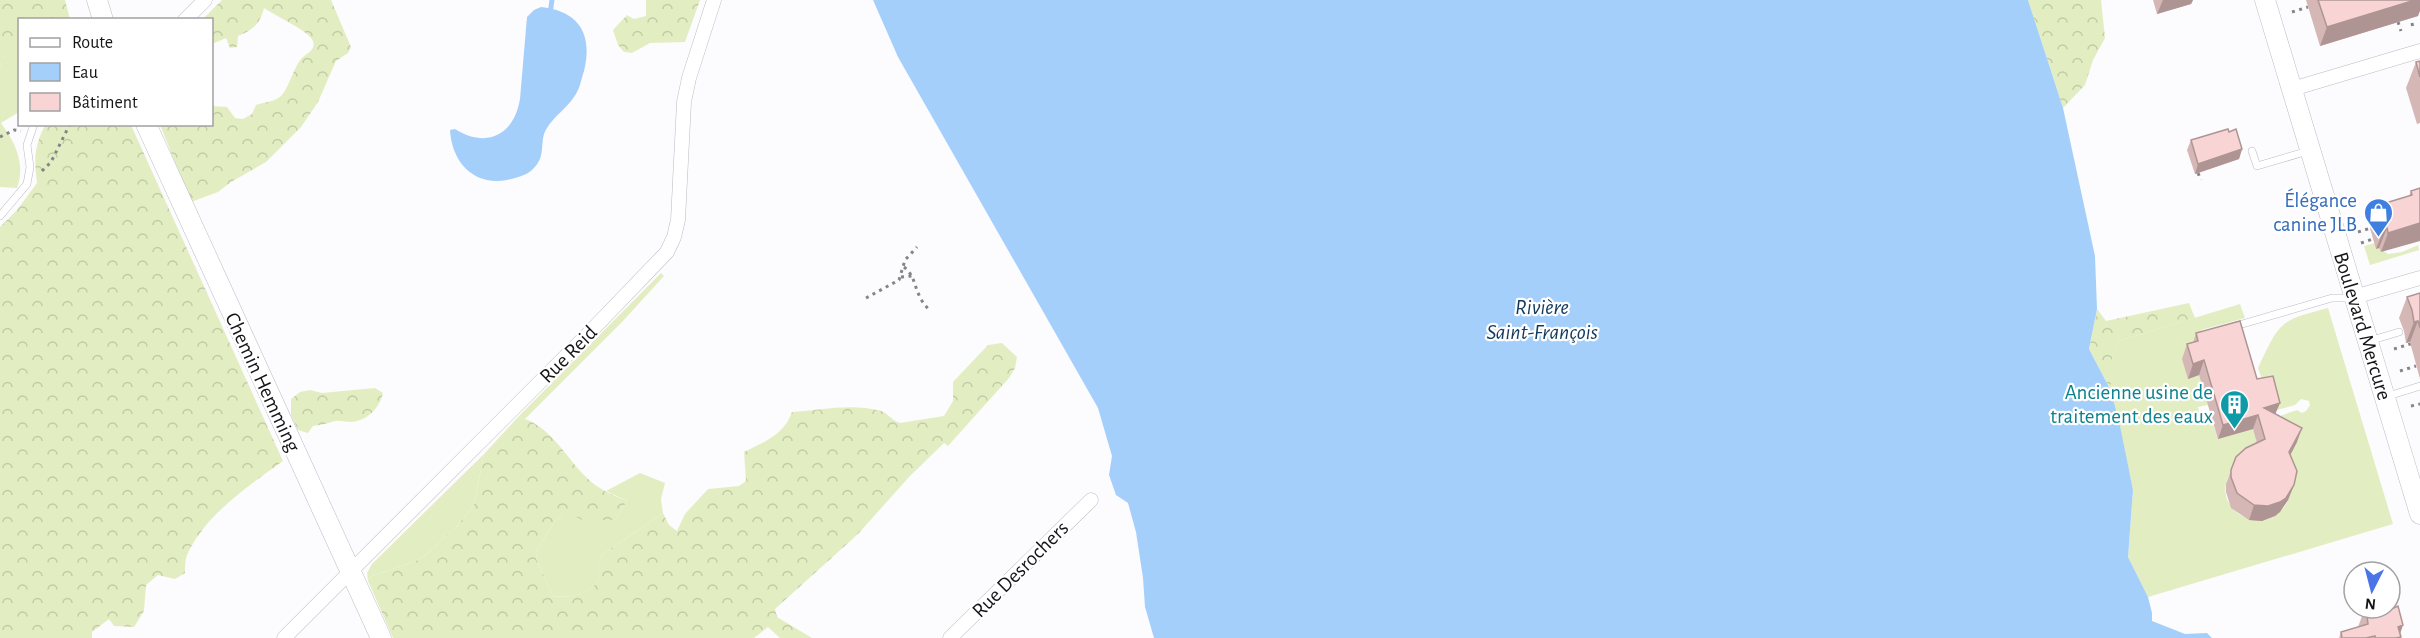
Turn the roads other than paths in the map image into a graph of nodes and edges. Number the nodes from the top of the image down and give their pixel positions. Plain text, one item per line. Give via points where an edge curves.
1 (97, 0) edge
2 (205, 0) edge
3 (714, 0) edge
4 (2265, 0) edge
5 (102, 18) edge
6 (187, 18) edge
7 (2420, 51) edge
8 (2292, 89) junction
9 (147, 126) edge
10 (33, 128) edge
11 (2252, 151) dead end
12 (2310, 151) junction
13 (0, 216) edge
14 (2420, 278) edge
15 (2354, 297) junction
16 (2220, 331) edge
17 (2399, 332) dead end
18 (2368, 341) junction
19 (2420, 386) edge
20 (2385, 397) junction
21 (1091, 500) dead end
22 (2420, 514) edge
23 (350, 570) junction
24 (284, 638) edge
25 (381, 638) edge
26 (950, 638) edge

1 - 5 street
2 - 6 street
3 - 23 street, Rue Reid via 684,102 678,220 667,252
4 - 8 street, Boulevard Mercure
7 - 8 street
8 - 12 street, Boulevard Mercure
9 - 23 street, Chemin Hemming
10 - 13 lane via 27,146 27,184
11 - 12 lane via 2257,166
12 - 15 street, Boulevard Mercure
14 - 15 street
15 - 16 lane via 2332,298 2241,328
15 - 18 street, Boulevard Mercure
17 - 18 lane
18 - 20 street, Boulevard Mercure
19 - 20 lane
20 - 22 street, Boulevard Mercure
21 - 26 street, Rue Desrochers
23 - 24 street, Rue Reid
23 - 25 street, Chemin Hemming

